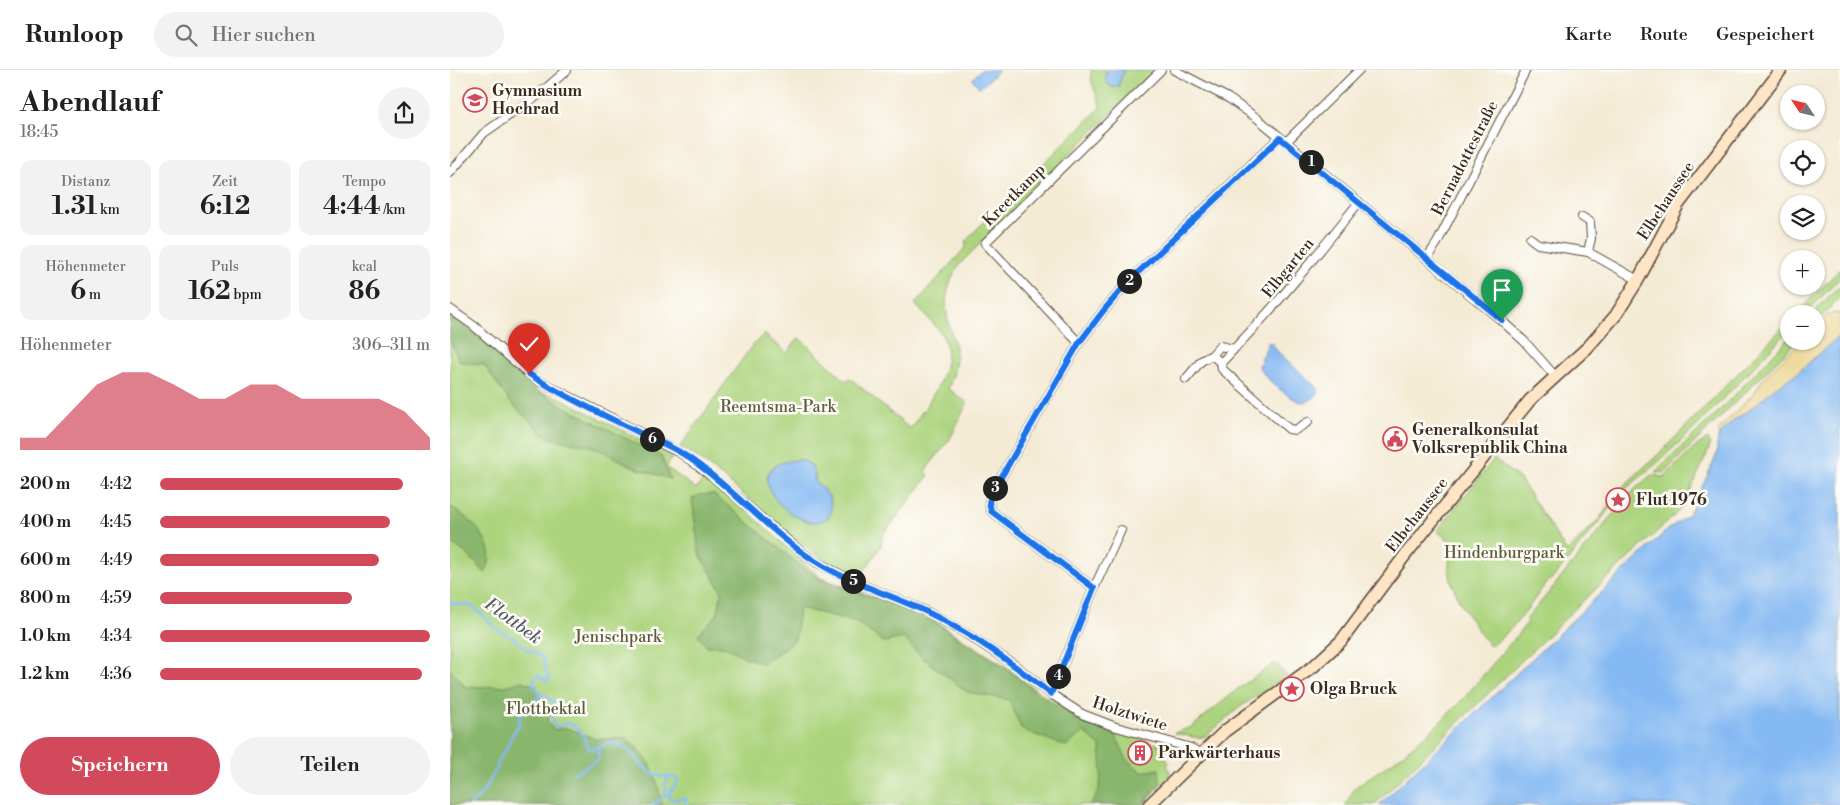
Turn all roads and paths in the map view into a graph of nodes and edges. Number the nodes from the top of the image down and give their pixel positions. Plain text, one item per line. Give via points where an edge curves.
1 (567, 70) edge
2 (1161, 70) edge
3 (1174, 70) edge
4 (1359, 70) edge
5 (1526, 70) edge
6 (1781, 70) edge
7 (1283, 140) junction
8 (450, 173) edge
9 (1359, 202) junction
10 (1582, 218) dead end
11 (1530, 238) dead end
12 (1588, 252) junction
13 (1427, 258) junction
14 (1638, 280) junction
15 (450, 310) edge
16 (1079, 343) junction
17 (1234, 349) junction
18 (1212, 355) junction
19 (1221, 364) junction
20 (1555, 376) junction
21 (1186, 379) dead end
22 (1308, 422) dead end
23 (1121, 530) dead end
24 (1094, 588) junction
25 (1051, 694) junction
26 (1200, 754) junction
27 (1149, 805) edge

1 - 8 street via 537,96 484,133
2 - 16 street, Kreetkamp via 985,243
3 - 7 street via 1228,98
4 - 7 street
5 - 13 street, Bernadottestraße
6 - 14 main road, Elbchaussee via 1678,205
7 - 9 street
7 - 16 street via 1129,281
9 - 13 street
9 - 17 street, Elbgarten via 1262,321
10 - 12 street via 1590,222 1592,230
11 - 12 street via 1538,244
12 - 14 street
13 - 20 street via 1515,332
14 - 20 main road, Elbchaussee via 1604,330
15 - 25 street, Holztwiete via 540,381 682,454 816,562 934,616 1013,664
16 - 24 street via 989,502 991,511
17 - 18 street via 1220,346
17 - 19 street, Elbgarten
18 - 19 street
18 - 21 street
19 - 22 street via 1222,369 1289,429 1295,430
20 - 26 main road, Elbchaussee via 1530,400 1406,554 1341,641 1314,666 1236,722
23 - 24 street
24 - 25 street
25 - 26 street, Holztwiete via 1090,717 1191,748
26 - 27 main road, Elbchaussee

